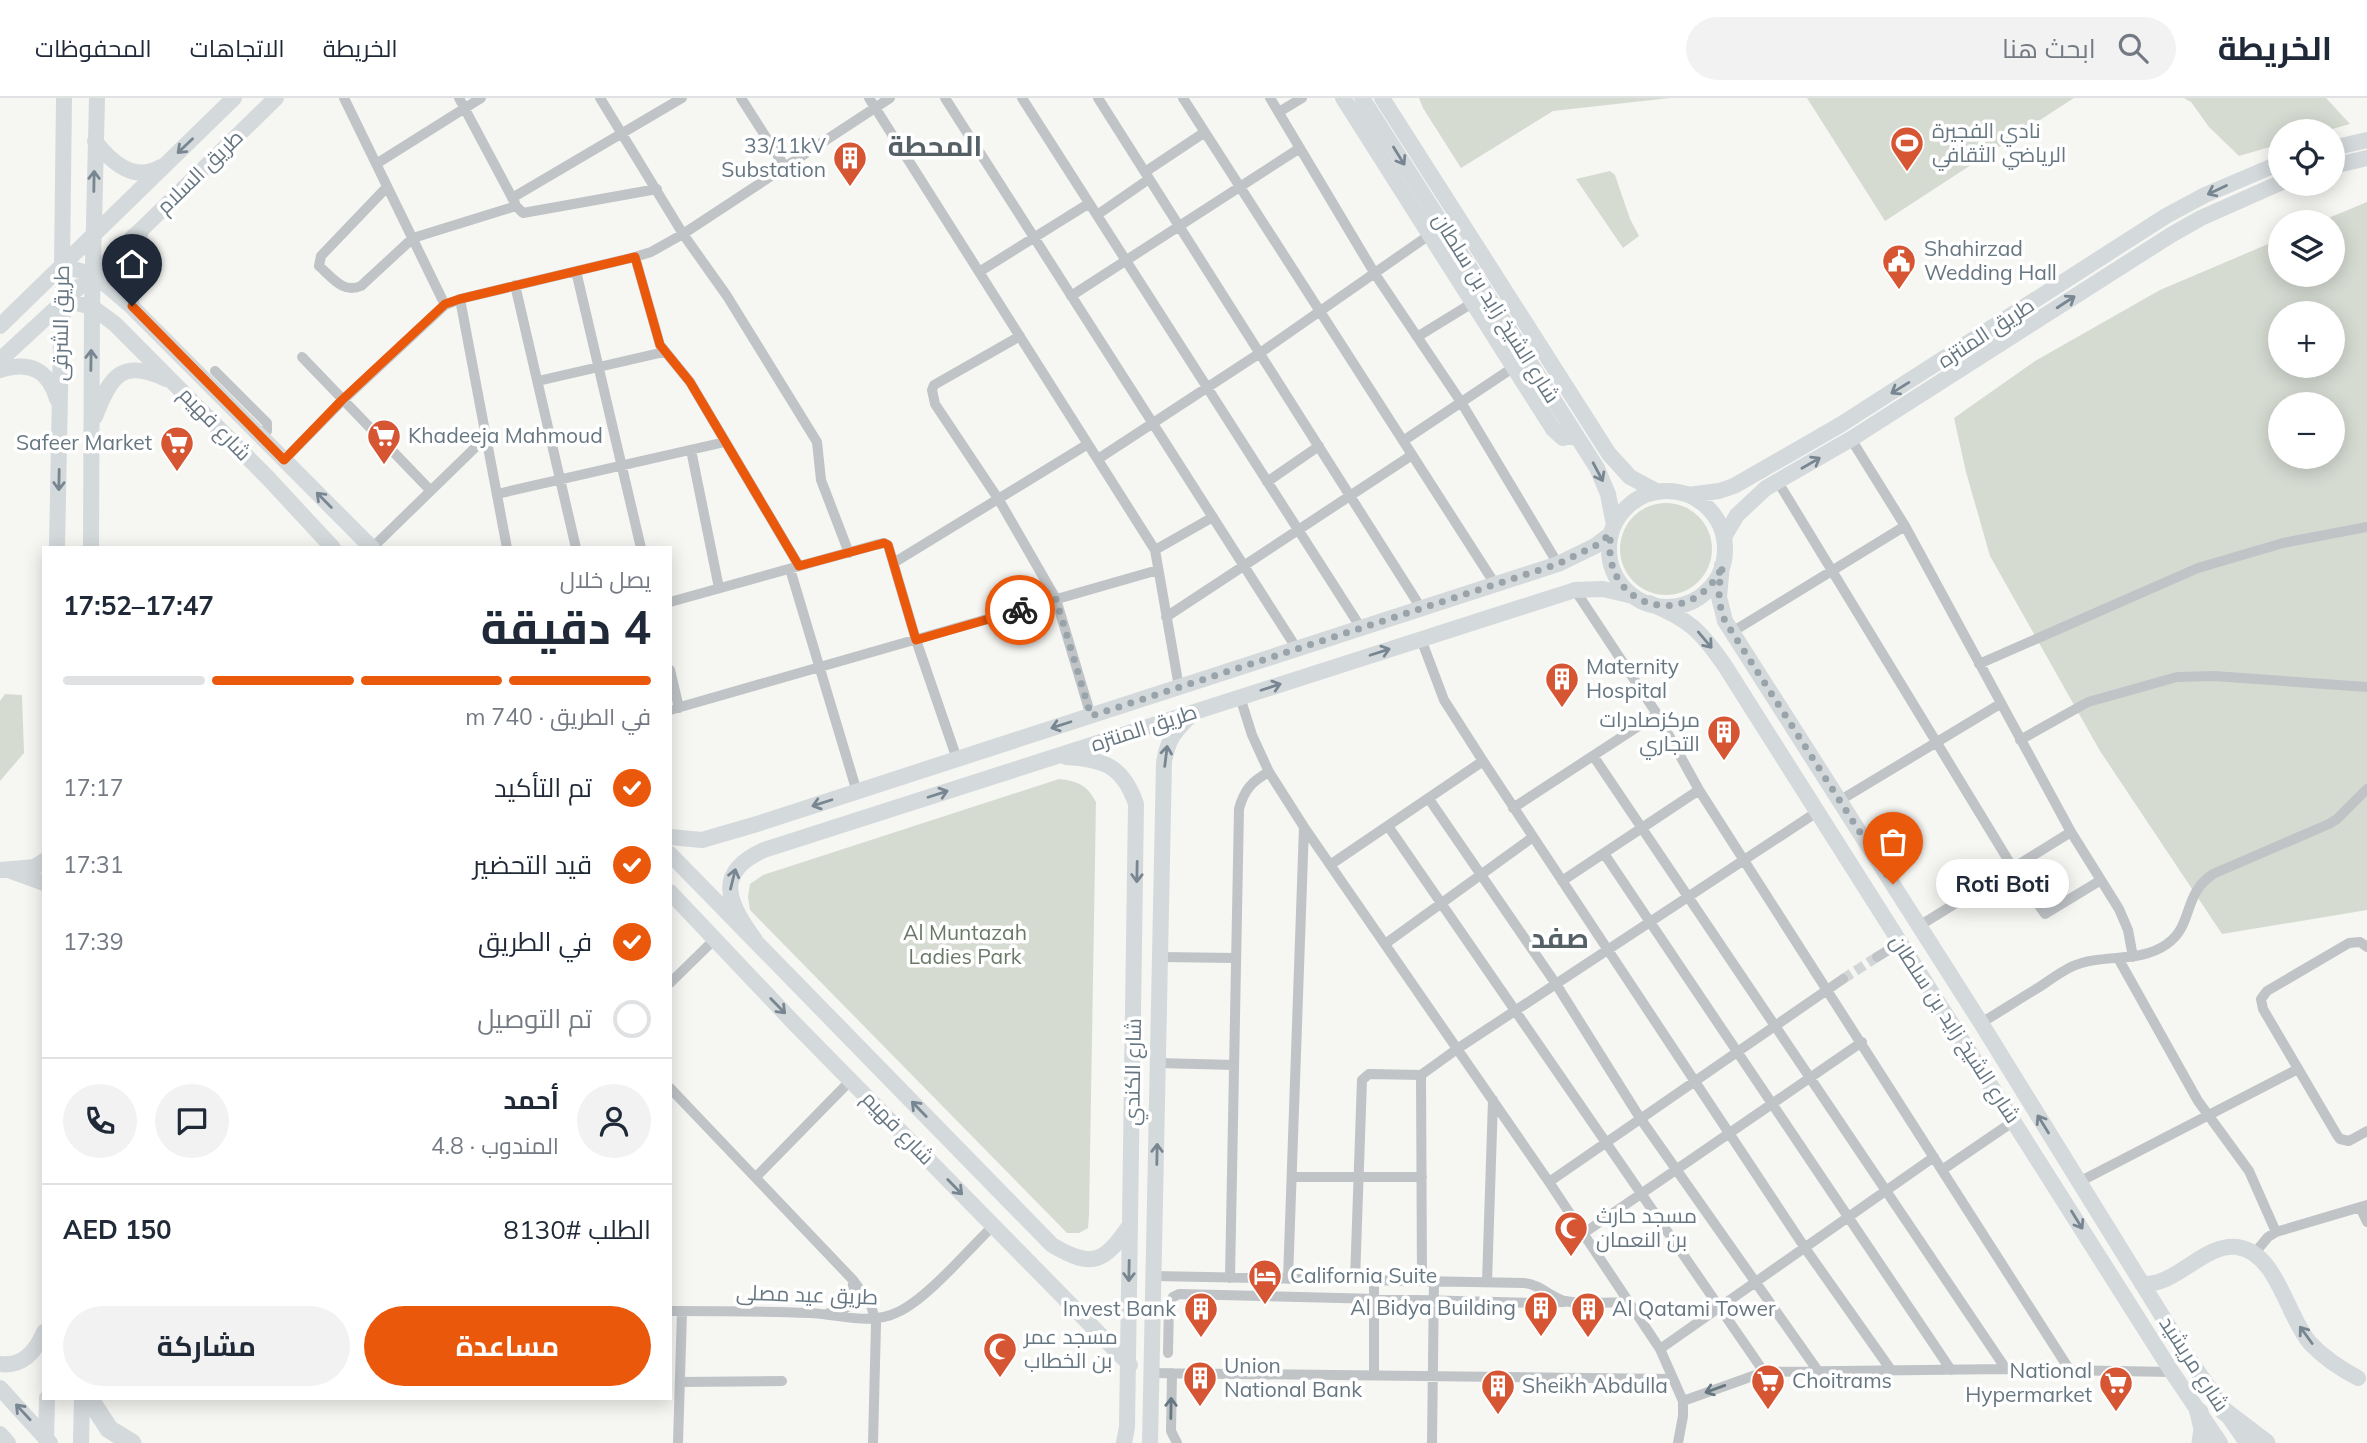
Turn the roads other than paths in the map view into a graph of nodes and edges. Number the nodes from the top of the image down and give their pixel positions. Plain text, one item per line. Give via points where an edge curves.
1 (64, 98) edge
2 (97, 98) edge
3 (234, 98) edge
4 (276, 98) edge
5 (344, 98) edge
6 (481, 98) edge
7 (600, 98) edge
8 (682, 98) edge
9 (741, 98) edge
10 (890, 98) edge
11 (945, 98) edge
12 (1022, 98) edge
13 (1098, 98) edge
14 (1183, 98) edge
15 (1270, 98) edge
16 (1302, 98) edge
17 (1343, 98) edge
18 (1362, 98) edge
19 (1382, 98) edge
20 (462, 103) edge
21 (872, 103) edge
22 (1279, 112) junction
23 (1205, 132) junction
24 (624, 134) junction
25 (2367, 140) edge
26 (95, 141) junction
27 (2345, 145) edge
28 (1300, 148) junction
29 (2367, 158) edge
30 (2345, 163) edge
31 (166, 164) junction
32 (376, 164) junction
33 (785, 167) junction
34 (2268, 168) edge
35 (1147, 176) junction
36 (1239, 186) junction
37 (387, 187) junction
38 (2268, 188) edge
39 (657, 189) junction
40 (514, 202) junction
41 (1088, 204) junction
42 (1097, 215) junction
43 (1179, 225) junction
44 (1443, 225) junction
45 (143, 228) junction
46 (683, 234) junction
47 (1430, 235) junction
48 (93, 236) junction
49 (62, 237) junction
50 (1034, 237) junction
51 (413, 238) junction
52 (635, 257) junction
53 (1126, 260) junction
54 (62, 265) junction
55 (576, 271) junction
56 (979, 272) junction
57 (93, 274) junction
58 (1375, 274) junction
59 (515, 285) junction
60 (1487, 294) junction
61 (32, 296) junction
62 (1072, 296) junction
63 (460, 299) junction
64 (64, 300) junction
65 (1472, 303) junction
66 (445, 304) junction
67 (132, 306) junction
68 (92, 307) junction
69 (1320, 312) junction
70 (0, 326) edge
71 (1020, 335) junction
72 (1417, 337) junction
73 (664, 352) junction
74 (1260, 353) junction
75 (302, 357) dead end
76 (0, 360) edge
77 (1521, 363) junction
78 (599, 366) junction
79 (0, 370) edge
80 (215, 371) dead end
81 (538, 381) junction
82 (176, 384) junction
83 (1207, 387) junction
84 (342, 400) junction
85 (1461, 402) junction
86 (61, 410) junction
87 (1152, 422) junction
88 (90, 429) junction
89 (261, 437) junction
90 (486, 437) junction
91 (1851, 439) junction
92 (1403, 441) junction
93 (725, 442) junction
94 (1088, 444) junction
95 (1319, 446) junction
96 (691, 450) junction
97 (1412, 455) junction
98 (1098, 459) junction
99 (284, 460) junction
100 (622, 466) junction
101 (561, 480) junction
102 (1267, 482) junction
103 (1778, 482) junction
104 (430, 490) junction
105 (1658, 492) junction
106 (497, 494) junction
107 (1688, 495) junction
108 (1350, 496) junction
109 (999, 500) junction
110 (1213, 517) junction
111 (1905, 526) junction
112 (2367, 527) edge
113 (1612, 530) junction
114 (1299, 531) junction
115 (1724, 537) junction
116 (58, 546) edge
117 (91, 546) edge
118 (331, 546) edge
119 (370, 546) edge
120 (374, 546) edge
121 (507, 546) edge
122 (576, 546) edge
123 (641, 546) edge
124 (1155, 550) junction
125 (849, 553) junction
126 (895, 562) junction
127 (1558, 564) junction
128 (1244, 565) junction
129 (1723, 565) junction
130 (795, 568) junction
131 (1158, 570) junction
132 (1832, 571) junction
133 (1495, 584) junction
134 (719, 588) junction
135 (1575, 590) junction
136 (1633, 596) junction
137 (1056, 599) junction
138 (672, 601) edge
139 (1649, 603) junction
140 (1421, 608) junction
141 (1166, 617) junction
142 (1360, 628) junction
143 (1732, 632) junction
144 (1420, 639) junction
145 (916, 640) junction
146 (1297, 649) junction
147 (1979, 664) junction
148 (821, 667) junction
149 (672, 686) edge
150 (1179, 687) junction
151 (2367, 687) edge
152 (1240, 697) junction
153 (2000, 704) junction
154 (675, 709) edge
155 (1194, 712) junction
156 (1657, 715) junction
157 (1091, 716) junction
158 (2020, 740) junction
159 (1937, 743) junction
160 (1056, 756) junction
161 (1594, 757) junction
162 (957, 759) junction
163 (1483, 761) junction
164 (1269, 772) junction
165 (2367, 789) edge
166 (1699, 790) junction
167 (858, 792) junction
168 (1429, 799) junction
169 (1839, 801) junction
170 (1514, 807) junction
171 (796, 812) junction
172 (1817, 812) junction
173 (1388, 826) junction
174 (1304, 827) junction
175 (1644, 829) junction
176 (2071, 832) junction
177 (672, 837) edge
178 (1533, 837) junction
179 (802, 838) junction
180 (1605, 855) junction
181 (672, 857) edge
182 (1744, 859) junction
183 (42, 862) edge
184 (1330, 865) junction
185 (2013, 868) junction
186 (4, 870) edge
187 (1480, 875) junction
188 (2101, 880) junction
189 (1562, 881) junction
190 (42, 882) edge
191 (672, 894) edge
192 (1689, 897) junction
193 (1441, 903) junction
194 (1650, 923) junction
195 (1919, 926) junction
196 (716, 938) junction
197 (1900, 943) junction
198 (760, 944) junction
199 (1385, 944) junction
200 (2367, 947) edge
201 (1608, 950) junction
202 (1161, 957) junction
203 (1877, 957) tunnel mouth
204 (2133, 957) junction
205 (1236, 958) junction
206 (2118, 958) junction
207 (741, 968) junction
208 (1843, 979) tunnel mouth
209 (672, 981) edge
210 (1556, 984) junction
211 (1828, 989) junction
212 (1515, 1011) junction
213 (1981, 1023) junction
214 (1775, 1025) junction
215 (1862, 1042) junction
216 (1457, 1049) junction
217 (1737, 1052) junction
218 (1158, 1063) junction
219 (1234, 1065) junction
220 (2298, 1069) junction
221 (1421, 1074) junction
222 (1810, 1077) junction
223 (851, 1080) junction
224 (1694, 1081) junction
225 (672, 1090) edge
226 (1493, 1100) junction
227 (1772, 1104) junction
228 (2209, 1116) junction
229 (1640, 1118) junction
230 (2014, 1121) junction
231 (2367, 1131) edge
232 (1729, 1133) junction
233 (1606, 1143) junction
234 (1934, 1157) junction
235 (1676, 1170) junction
236 (1942, 1170) junction
237 (756, 1177) junction
238 (1292, 1177) junction
239 (1358, 1177) junction
240 (1422, 1177) junction
241 (1549, 1182) junction
242 (2079, 1182) junction
243 (1131, 1188) junction
244 (1156, 1190) junction
245 (1886, 1191) junction
246 (1641, 1194) junction
247 (2364, 1206) edge
248 (1849, 1218) junction
249 (2367, 1222) edge
250 (1130, 1225) junction
251 (993, 1226) junction
252 (2276, 1232) junction
253 (1584, 1233) junction
254 (1805, 1248) junction
255 (2254, 1254) junction
256 (1154, 1276) junction
257 (1230, 1278) junction
258 (853, 1279) junction
259 (1288, 1279) junction
260 (1355, 1280) junction
261 (1374, 1280) junction
262 (1422, 1281) junction
263 (1434, 1281) junction
264 (1487, 1282) junction
265 (1755, 1283) junction
266 (2143, 1284) junction
267 (1373, 1299) junction
268 (1434, 1301) junction
269 (1629, 1301) junction
270 (1569, 1302) junction
271 (1719, 1308) junction
272 (676, 1311) edge
273 (821, 1313) junction
274 (875, 1318) junction
275 (42, 1337) edge
276 (1660, 1349) junction
277 (1168, 1353) dead end
278 (1127, 1362) junction
279 (0, 1364) edge
280 (2006, 1369) junction
281 (2068, 1369) junction
282 (1891, 1370) junction
283 (1951, 1370) junction
284 (1818, 1371) junction
285 (2172, 1371) junction
286 (1764, 1372) junction
287 (1151, 1373) junction
288 (1172, 1373) junction
289 (1374, 1374) junction
290 (1433, 1375) junction
291 (2363, 1376) edge
292 (1673, 1379) junction
293 (782, 1381) dead end
294 (680, 1382) junction
295 (0, 1388) edge
296 (47, 1400) edge
297 (82, 1400) edge
298 (90, 1400) edge
299 (1683, 1401) junction
300 (2224, 1411) junction
301 (2199, 1412) junction
302 (47, 1441) edge
303 (80, 1441) edge
304 (132, 1443) edge
305 (678, 1443) edge
306 (873, 1443) edge
307 (1124, 1443) edge
308 (1150, 1443) edge
309 (1177, 1443) edge
310 (1432, 1443) edge
311 (1678, 1443) edge
312 (2201, 1443) edge
313 (2220, 1443) edge
314 (2247, 1443) edge
315 (2266, 1443) edge

1 - 49 street, طريق الشرقى
2 - 26 street, طريق الشرقى
3 -> 31 street, طريق السلام
4 - 45 street, طريق السلام
5 - 32 street
6 - 20 street
7 - 24 street
8 - 24 street
9 - 33 street
10 - 21 street
11 - 50 street
12 - 41 street
13 - 35 street
14 - 23 street
15 - 22 street
16 - 22 street
17 - 47 street
18 -> 44 street, شارع الشيخ زايد بن سلطان
19 - 105 street, شارع الشيخ زايد بن سلطان via 1609,454 1630,477
20 - 32 street
20 - 40 street
21 - 33 street
21 - 56 street
22 - 28 street
23 - 35 street
23 - 36 street
24 - 39 street
24 - 40 street
25 - 27 street
26 - 31 street via 110,159 129,171 154,171
48 -> 26 street, طريق الشرقى
28 - 36 street
28 - 58 street
29 - 30 street
31 - 48 street, طريق السلام
32 - 37 street
33 - 46 street
34 -> 107 street, طريق المنتزه via 2166,216 1852,418 1748,478 1719,491
35 - 42 street
35 - 43 street
36 - 43 street
36 - 69 street
37 - 51 street
37 - 51 street via 321,256 319,266 344,288 355,289
91 -> 38 street, طريق المنتزه via 2171,235
39 - 40 street via 523,213
39 - 46 street
40 - 51 street
41 - 42 street
41 - 50 street
42 - 53 street
43 - 53 street
43 - 74 street
44 - 47 street
44 - 60 street, شارع الشيخ زايد بن سلطان
45 - 57 street, طريق السلام
45 - 67 street via 128,269
46 - 52 street
46 - 125 street via 817,442 821,480
47 - 58 street
47 - 65 street
48 - 54 street, طريق السلام
48 - 57 street, طريق الشرقى
49 - 54 street, طريق الشرقى
49 - 61 street
50 - 56 street
50 - 62 street
51 - 66 street
52 - 55 street
52 - 73 street via 656,338
53 - 62 street
53 - 83 street
54 - 57 street
54 - 61 street, طريق السلام
54 - 64 street, طريق الشرقى
55 - 59 street
55 - 78 street
56 - 71 street
57 - 64 street, طريق السلام
57 - 67 street, شارع فهيم
57 - 68 street, طريق الشرقى
58 - 69 street
58 - 72 street
59 - 63 street
59 - 81 street
60 - 65 street
60 - 77 street, شارع الشيخ زايد بن سلطان
61 - 70 street, طريق السلام
62 - 87 street
63 - 66 street
63 - 90 street
64 - 68 street
64 - 76 street, طريق السلام
64 - 86 street, طريق الشرقى
65 - 72 street
65 - 77 street
66 - 84 street
67 - 89 street, شارع فهيم
68 - 82 street, شارع فهيم
88 -> 68 street, طريق الشرقى
69 - 74 street
69 - 92 street
71 - 94 street
71 - 109 street via 932,390 935,404
72 - 85 street
73 - 78 street
73 - 93 street via 690,382
74 - 83 street
74 - 95 street
75 - 84 street
77 - 85 street
77 -> 113 street, شارع الشيخ زايد بن سلطان via 1576,435 1603,480
78 - 81 street
78 - 100 street
79 - 86 street via 35,368 53,385
80 - 89 street via 267,423
81 - 101 street
82 - 88 street via 143,370 123,372 107,387
82 - 118 street, شارع فهيم
83 - 87 street
83 - 102 street
84 - 99 street
84 - 104 street
85 - 92 street
85 - 127 street
86 -> 116 street, طريق الشرقى
87 - 98 street
87 - 110 street
88 - 117 street, طريق الشرقى
89 - 99 street, شارع فهيم
90 - 104 street
90 - 106 street
103 -> 91 street, طريق المنتزه
91 - 111 street
92 - 97 street
93 - 96 street
93 - 130 street
94 - 98 street
94 - 109 street
95 - 102 street
95 - 108 street
96 - 100 street
96 - 134 street
97 - 108 street
97 - 133 street
98 - 124 street
119 -> 99 street, شارع فهيم
100 - 101 street
100 - 123 street
101 - 106 street
101 - 122 street
102 - 114 street
103 - 115 street, طريق المنتزه via 1746,505
103 - 132 street
104 - 120 street
105 - 107 street
105 - 113 street via 1632,503
106 - 121 street
107 - 115 street via 1708,509
108 - 114 street
108 - 140 street
109 - 126 street
109 - 137 street
110 - 124 street
110 - 128 street
111 - 132 street
111 - 147 street
112 - 147 street via 2283,543 2198,568
113 - 127 street, طريق المنتزه via 1595,546
113 - 136 street via 1609,554 1614,573
114 - 128 street
114 - 142 street
115 - 129 street
124 - 131 street
125 - 126 street via 884,543 891,548
125 - 130 street
126 - 145 street
127 - 133 street, طريق المنتزه
128 - 141 street
128 - 146 street
129 - 139 street via 1712,585 1694,599 1672,606
129 - 143 street, شارع الشيخ زايد بن سلطان via 1718,583 1720,608
130 - 134 street
130 - 148 street
131 - 137 street
131 - 141 street
132 - 143 street
132 - 159 street
133 - 140 street, طريق المنتزه
134 - 138 street
135 - 136 street, طريق المنتزه via 1603,589
135 - 144 street, طريق المنتزه
135 - 156 street
136 - 139 street
137 - 145 street
137 - 157 street
139 -> 172 street, شارع الشيخ زايد بن سلطان via 1690,623 1705,638
140 - 142 street, طريق المنتزه
141 - 150 street
142 - 146 street, طريق المنتزه
143 - 169 street, شارع الشيخ زايد بن سلطان
152 -> 144 street, طريق المنتزه
144 - 163 street via 1444,700
145 - 148 street
145 - 162 street
146 - 150 street, طريق المنتزه
147 - 153 street
148 - 154 street
148 - 167 street
149 - 154 street
150 - 157 street, طريق المنتزه
151 - 158 street via 2177,677 2088,702
152 - 155 street, طريق المنتزه
152 - 164 street
153 - 158 street
153 - 159 street
155 - 160 street, طريق المنتزه
202 -> 155 street, شارع الكندي via 1164,762 1175,730
156 - 161 street
156 - 166 street
157 -> 162 street, طريق المنتزه
158 - 176 street
159 - 169 street
159 - 185 street
179 -> 160 street, طريق المنتزه
160 -> 243 street, شارع الكندي via 1106,764 1122,774 1136,804
161 - 170 street
161 - 175 street
162 - 167 street, طريق المنتزه
163 - 168 street
163 - 170 street
164 - 174 street
164 - 205 street via 1243,793 1239,809
165 - 204 street via 2329,824 2213,874 2193,893 2176,936 2154,951
166 - 175 street
166 - 182 street
167 -> 171 street, طريق المنتزه
168 - 173 street
168 - 187 street
169 - 195 street, شارع الشيخ زايد بن سلطان
170 - 178 street
171 - 177 street, طريق المنتزه via 715,838
171 - 179 street via 793,830
172 - 182 street
172 - 197 street, شارع الشيخ زايد بن سلطان
173 - 184 street
173 - 193 street
174 - 184 street
174 - 238 street
175 - 180 street
175 - 192 street
176 - 185 street
176 - 188 street
178 - 187 street
178 - 189 street
198 -> 179 street, طريق المنتزه via 731,898 732,875 748,858
180 - 189 street
180 - 194 street
181 - 198 street, شارع فهيم
182 - 192 street
182 - 211 street
183 - 186 street
184 - 199 street
185 - 188 street via 2045,914
185 - 195 street
186 - 190 street
187 - 193 street
187 - 210 street
188 - 204 street via 2128,930
189 - 201 street
191 - 196 street, شارع فهيم
192 - 194 street
192 - 214 street
193 - 199 street
193 - 212 street
194 - 201 street
194 - 217 street
195 - 213 street, شارع الشيخ زايد بن سلطان
196 - 207 street, شارع فهيم
196 - 209 street
197 - 203 street
197 - 230 street, شارع الشيخ زايد بن سلطان
198 - 207 street via 762,968
250 -> 198 street, شارع فهيم via 1108,1255 1098,1258 1070,1256 1052,1245
199 - 216 street
200 - 220 street via 2349,943 2263,995 2263,1009
201 - 210 street
201 - 224 street
202 - 205 street
202 - 218 street, شارع الكندي
204 - 206 street
205 - 219 street
206 - 213 street via 2072,967
206 - 228 street
207 -> 223 street, شارع فهيم
208 - 211 street
210 - 212 street
210 - 229 street
211 - 214 street
211 - 215 street
212 - 216 street
212 - 233 street
242 -> 213 street, شارع الشيخ زايد بن سلطان
214 - 217 street
214 - 222 street
215 - 222 street
215 - 234 street
216 - 221 street
216 - 226 street
217 - 224 street
217 - 227 street
218 - 219 street
244 -> 218 street, شارع الكندي
219 - 257 street
220 - 228 street
220 - 231 street via 2340,1139 2349,1141
221 - 239 street via 1369,1074 1362,1080
221 - 240 street
222 - 227 street
222 - 245 street
223 - 237 street
223 -> 251 street, شارع فهيم
224 - 229 street
224 - 232 street
225 - 237 street
226 - 241 street
226 - 264 street
227 - 232 street
227 - 248 street
228 - 242 street
228 - 252 street via 2249,1171
229 - 233 street
229 - 235 street
230 - 236 street
230 -> 285 street, شارع الشيخ زايد بن سلطان
232 - 235 street
232 - 254 street
233 - 241 street
233 - 246 street
234 - 236 street
234 - 245 street
235 - 246 street
235 - 265 street
236 - 281 street
237 - 258 street
238 - 239 street
238 - 259 street
239 - 240 street
239 - 260 street
240 - 262 street
241 - 253 street
242 - 266 street, شارع الشيخ زايد بن سلطان
243 - 244 street via 1144,1179
243 - 250 street, شارع الكندي
244 - 256 street, شارع الكندي
245 - 248 street
245 - 280 street
246 - 253 street
246 - 271 street
247 - 249 street
247 - 252 street
248 - 254 street
248 - 283 street
250 -> 278 street, شارع الكندي
251 - 274 street, طريق عيد مصلى via 926,1292 898,1312
251 - 278 street, شارع فهيم
252 - 255 street
253 - 269 street
254 - 265 street
254 - 282 street
255 - 266 street via 2240,1248 2218,1250 2159,1283
291 -> 255 street via 2334,1364 2310,1343 2269,1268
256 - 257 street
256 - 287 street, شارع الكندي
257 - 259 street
258 - 273 street via 849,1306 841,1312
258 - 274 street
259 - 260 street
260 - 261 street
261 - 262 street
261 - 267 street
262 - 263 street
263 - 264 street
263 - 268 street
264 - 270 street via 1531,1284
265 - 271 street
265 - 284 street
266 - 300 street, شارع مريشيد
267 - 268 street
267 - 277 street via 1179,1294 1169,1304
267 - 289 street
268 - 270 street
268 - 290 street
269 - 270 street
269 - 276 street
271 - 276 street
271 - 286 street
272 - 273 street, طريق عيد مصلى
272 - 294 street
273 - 274 street, طريق عيد مصلى
274 - 306 street
275 - 279 street via 30,1356
276 - 292 street
278 - 287 street
278 - 307 street, شارع الكندي
280 - 281 street
280 - 283 street
281 - 285 street
282 - 283 street
282 - 284 street
284 - 286 street
285 - 301 street, شارع مريشيد
286 -> 299 street
287 - 288 street
287 - 308 street, شارع الكندي
288 - 289 street
309 -> 288 street via 1171,1431
289 - 290 street
290 - 292 street
290 - 310 street
292 - 299 street
293 - 294 street
294 - 305 street
302 -> 295 street
296 - 302 street
297 - 303 street
298 - 304 highway via 109,1429
299 - 311 street
300 - 314 street, شارع مريشيد
300 - 315 highway
301 - 312 highway
301 - 313 street, شارع مريشيد

